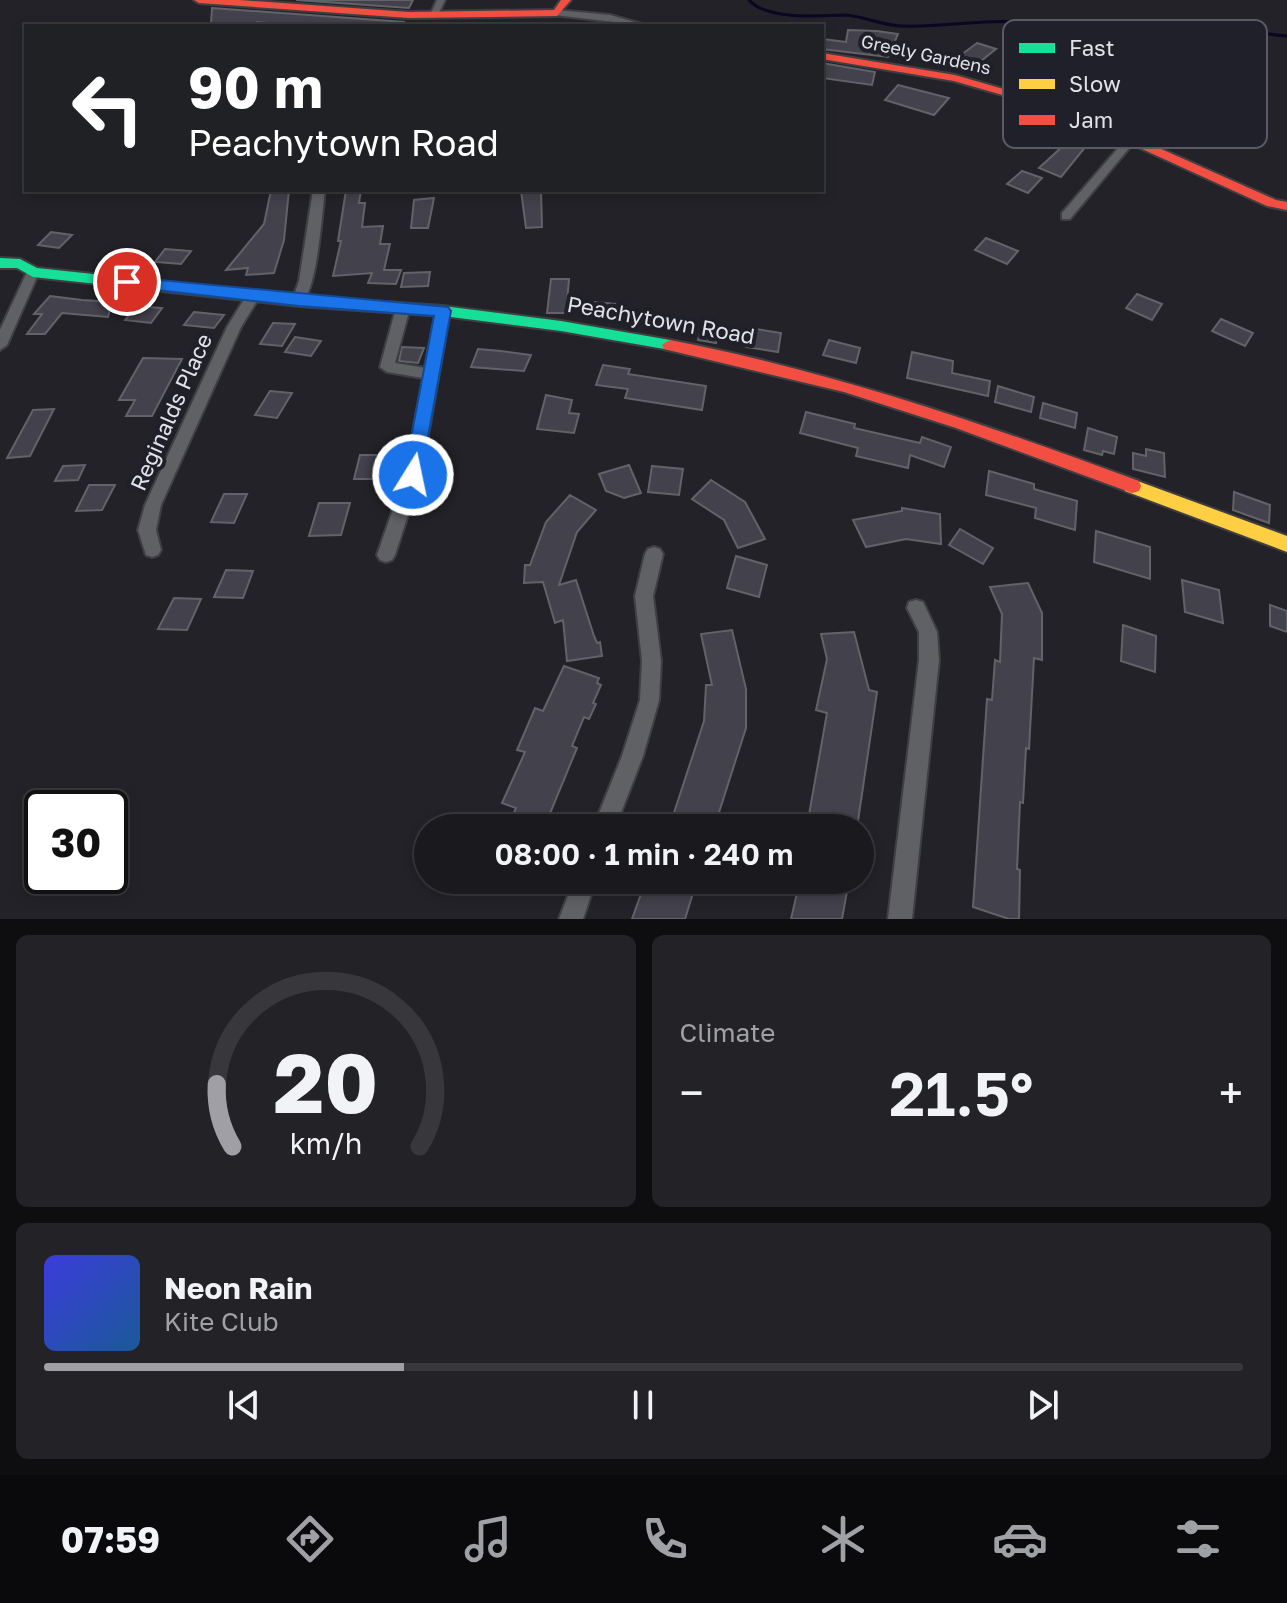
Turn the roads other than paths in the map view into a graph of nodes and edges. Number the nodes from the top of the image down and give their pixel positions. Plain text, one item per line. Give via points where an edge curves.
1 (199, 0) edge
2 (561, 6) edge
3 (437, 7) edge
4 (636, 24) edge
5 (824, 56) edge
6 (1003, 92) edge
7 (1124, 148) edge
8 (1146, 148) edge
9 (319, 192) edge
10 (1287, 206) edge
11 (1066, 216) dead end
12 (0, 263) edge
13 (33, 272) junction
14 (253, 296) junction
15 (299, 301) junction
16 (403, 308) junction
17 (443, 311) junction
18 (0, 345) edge
19 (431, 374) junction
20 (1287, 544) edge
21 (152, 550) dead end
22 (654, 554) dead end
23 (386, 555) dead end
24 (916, 608) dead end
25 (609, 814) edge
26 (580, 894) edge
27 (571, 919) edge
28 (900, 919) edge

1 - 3 street
2 - 3 street
2 - 4 street
5 - 6 street, Greely Gardens via 955,78
7 - 11 street
8 - 10 street, Greely Gardens
9 - 15 street
12 - 13 street, Peachytown Road via 20,264
13 - 14 street, Peachytown Road
13 - 18 street
14 - 15 street, Peachytown Road
14 - 21 street, Reginalds Place via 153,505 147,530
15 - 16 street, Peachytown Road
16 - 17 street, Peachytown Road
16 - 19 street via 387,367
17 - 19 street
17 - 20 street, Peachytown Road via 753,360 987,431
19 - 23 street via 413,475
22 - 25 street via 644,602 652,683
24 - 28 street via 928,632 929,660
26 - 27 street

